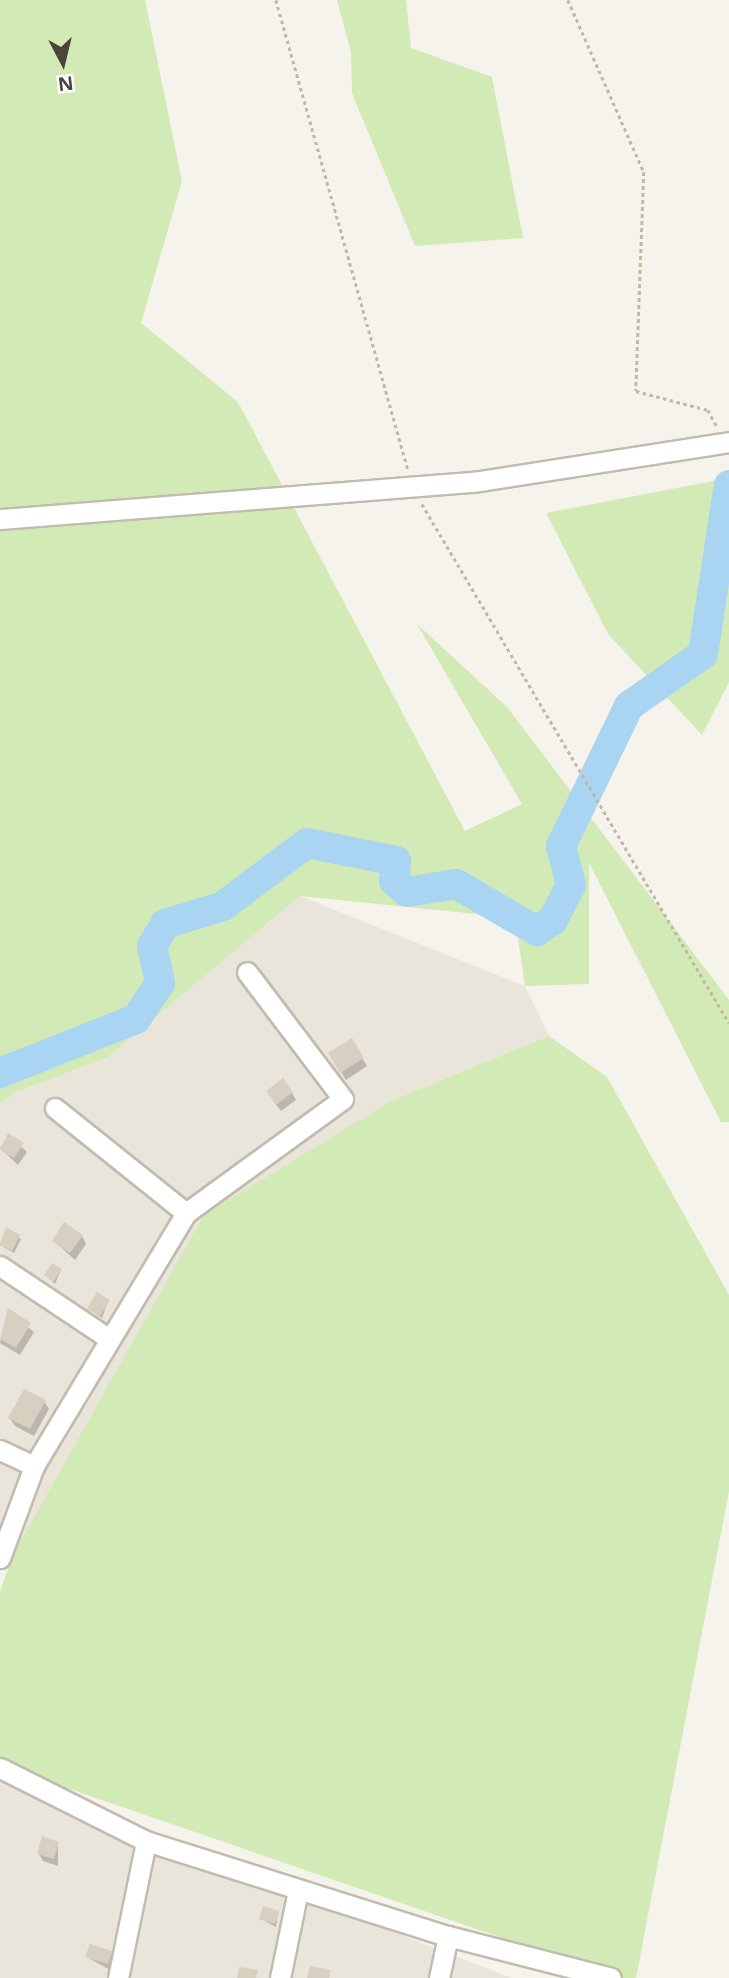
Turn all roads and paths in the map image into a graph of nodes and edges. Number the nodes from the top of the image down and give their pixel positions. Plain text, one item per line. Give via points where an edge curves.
1 (276, 0) edge
2 (568, 0) edge
3 (727, 442) edge
4 (413, 488) junction
5 (0, 519) edge
6 (247, 972) dead end
7 (729, 1023) edge
8 (55, 1108) dead end
9 (186, 1213) junction
10 (0, 1266) edge
11 (108, 1338) junction
12 (0, 1450) edge
13 (34, 1466) junction
14 (0, 1558) edge
15 (0, 1768) edge
16 (146, 1841) junction
17 (298, 1890) junction
18 (448, 1936) junction
19 (118, 1978) edge
20 (280, 1978) edge
21 (439, 1978) edge
22 (611, 1978) edge

1 - 4 path
2 - 3 path via 644,172 636,391 708,410
3 - 4 street
4 - 5 street
4 - 7 path
6 - 9 street via 343,1099
8 - 9 street
9 - 11 street
10 - 11 street
11 - 13 street
12 - 13 street
13 - 14 street
15 - 16 street
16 - 17 street
16 - 19 street
17 - 18 street
17 - 20 street
18 - 21 street
18 - 22 street

